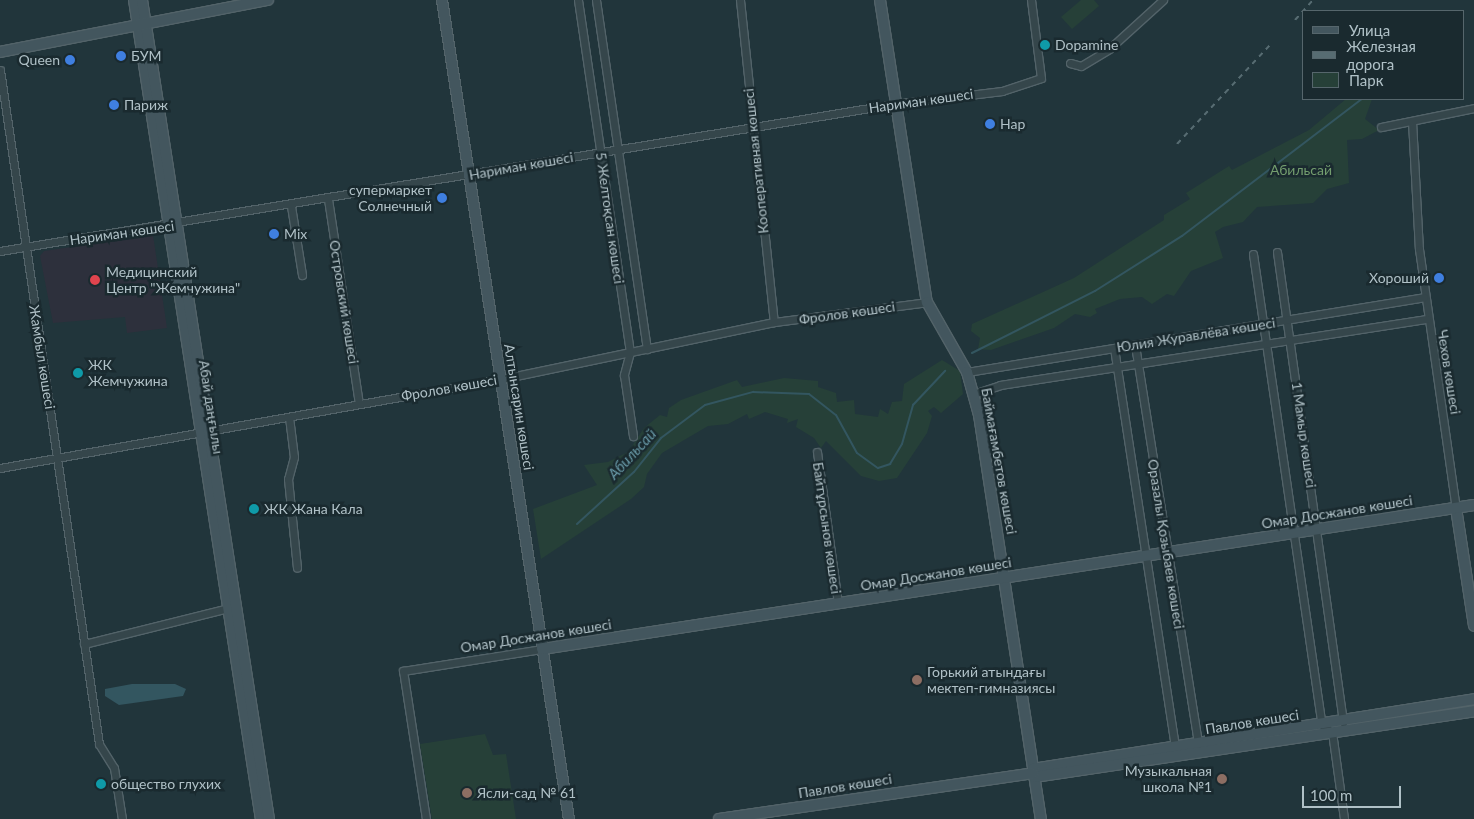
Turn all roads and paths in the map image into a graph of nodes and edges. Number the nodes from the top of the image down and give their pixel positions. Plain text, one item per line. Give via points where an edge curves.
1 (134, 0) edge
2 (142, 0) edge
3 (268, 0) edge
4 (442, 0) edge
5 (578, 0) edge
6 (596, 0) edge
7 (740, 0) edge
8 (880, 0) edge
9 (1030, 0) edge
10 (1163, 0) edge
11 (142, 22) junction
12 (0, 52) edge
13 (1070, 63) dead end
14 (0, 70) edge
15 (894, 104) junction
16 (1474, 108) edge
17 (1412, 121) junction
18 (752, 127) junction
19 (1381, 127) dead end
20 (618, 150) junction
21 (600, 153) junction
22 (471, 175) junction
23 (328, 199) junction
24 (291, 206) junction
25 (173, 226) junction
26 (25, 247) junction
27 (0, 251) edge
28 (1277, 252) dead end
29 (1253, 254) dead end
30 (302, 275) dead end
31 (1424, 297) junction
32 (927, 302) junction
33 (1427, 319) junction
34 (1287, 320) junction
35 (774, 322) junction
36 (1263, 324) junction
37 (1290, 340) junction
38 (1266, 344) junction
39 (1135, 345) junction
40 (1114, 348) junction
41 (647, 349) junction
42 (630, 352) junction
43 (1138, 364) junction
44 (1116, 367) junction
45 (967, 372) junction
46 (501, 379) junction
47 (973, 394) junction
48 (359, 404) junction
49 (289, 417) junction
50 (205, 430) junction
51 (633, 436) dead end
52 (816, 452) dead end
53 (58, 459) junction
54 (0, 468) edge
55 (1474, 505) edge
56 (1456, 508) junction
57 (1317, 529) junction
58 (1294, 533) junction
59 (1168, 552) junction
60 (1146, 556) junction
61 (297, 568) dead end
62 (1004, 577) junction
63 (838, 603) junction
64 (228, 608) junction
65 (1474, 626) edge
66 (84, 644) junction
67 (542, 649) junction
68 (1474, 699) edge
69 (1474, 711) edge
70 (1344, 721) junction
71 (1322, 725) junction
72 (1332, 732) junction
73 (1198, 744) junction
74 (1175, 747) junction
75 (1034, 773) junction
76 (122, 819) edge
77 (261, 819) edge
78 (269, 819) edge
79 (426, 819) edge
80 (568, 819) edge
81 (719, 819) edge
82 (1041, 819) edge
83 (1344, 819) edge

1 - 11 street, Абай даңғылы
2 - 11 street, Абай даңғылы
3 - 11 street
4 - 22 street, Алтынсарин көшесі
5 - 21 street, 5 Желтоқсан көшесі
6 - 20 street, 5 Желтоқсан көшесі
7 - 18 street, Кооперативная көшесі
8 - 15 street, Баймағамбетов көшесі
9 - 15 street, Нариман көшесі via 1041,78 1002,91
10 - 13 street via 1145,13 1131,34 1109,49 1081,66
11 - 12 street
11 - 25 street, Абай даңғылы
14 - 26 street, Жамбыл көшесі
15 - 18 street, Нариман көшесі
15 - 32 street, Баймағамбетов көшесі
16 - 17 street
17 - 19 street
17 - 31 street, Чехов көшесі
18 - 20 street, Нариман көшесі
18 - 35 street, Кооперативная көшесі
20 - 21 street, Нариман көшесі
20 - 41 street, 5 Желтоқсан көшесі
21 - 22 street, Нариман көшесі
21 - 42 street, 5 Желтоқсан көшесі
22 - 23 street, Нариман көшесі
22 - 46 street, Алтынсарин көшесі
23 - 24 street, Нариман көшесі
23 - 48 street, Островский көшесі
24 - 25 street, Нариман көшесі
24 - 30 street
25 - 26 street, Нариман көшесі
25 - 50 street, Абай даңғылы
26 - 27 street, Нариман көшесі
26 - 53 street, Жамбыл көшесі
28 - 34 street, 1 Мамыр көшесі
29 - 36 street, 1 Мамыр көшесі
31 - 33 street, Чехов көшесі
31 - 34 street, Юлия Журавлёва көшесі
32 - 35 street, Фролов көшесі
32 - 45 street, Баймағамбетов көшесі
33 - 37 street, Юлия Журавлёва көшесі
33 - 56 street, Чехов көшесі
34 - 36 street, Юлия Журавлёва көшесі
34 - 37 street, 1 Мамыр көшесі
35 - 41 street, Фролов көшесі
36 - 38 street, 1 Мамыр көшесі
36 - 39 street, Юлия Журавлёва көшесі
37 - 38 street, Юлия Журавлёва көшесі
37 - 57 street, 1 Мамыр көшесі
38 - 43 street, Юлия Журавлёва көшесі
38 - 58 street, 1 Мамыр көшесі
39 - 40 street, Юлия Журавлёва көшесі
39 - 43 street, Оразалы Қозыбаев көшесі
40 - 44 street, Оразалы Қозыбаев көшесі
40 - 45 street, Юлия Журавлёва көшесі
41 - 42 street, Фролов көшесі
42 - 46 street, Фролов көшесі
42 - 51 street, 5 Желтоқсан көшесі via 624,375
43 - 44 street, Юлия Журавлёва көшесі
43 - 59 street, Оразалы Қозыбаев көшесі
44 - 47 street, Юлия Журавлёва көшесі
44 - 60 street, Оразалы Қозыбаев көшесі
45 - 47 street, Баймағамбетов көшесі
46 - 48 street, Фролов көшесі
46 - 67 street, Алтынсарин көшесі
47 - 62 street, Баймағамбетов көшесі
48 - 49 street, Фролов көшесі
49 - 50 street, Фролов көшесі
49 - 61 street via 294,457 288,479
50 - 53 street, Фролов көшесі
50 - 64 street, Абай даңғылы
50 - 78 street, Абай даңғылы
52 - 63 street, Байтұрсынов көшесі
53 - 54 street, Фролов көшесі
53 - 66 street, Жамбыл көшесі
55 - 56 street, Омар Досжанов көшесі
56 - 57 street, Омар Досжанов көшесі
56 - 65 street, Чехов көшесі
57 - 58 street, Омар Досжанов көшесі
57 - 70 street, 1 Мамыр көшесі
58 - 59 street, Омар Досжанов көшесі
58 - 71 street, 1 Мамыр көшесі
59 - 60 street, Омар Досжанов көшесі
59 - 73 street, Оразалы Қозыбаев көшесі
60 - 62 street, Омар Досжанов көшесі
60 - 74 street, Оразалы Қозыбаев көшесі
62 - 63 street, Омар Досжанов көшесі
62 - 75 street, Баймағамбетов көшесі
63 - 67 street, Омар Досжанов көшесі
64 - 66 street
64 - 77 street, Абай даңғылы
66 - 76 street, Жамбыл көшесі via 99,744 114,768
67 - 79 street, Омар Досжанов көшесі via 403,671
67 - 80 street, Алтынсарин көшесі
68 - 70 street, Павлов көшесі
69 - 72 street, Павлов көшесі
70 - 71 street, Павлов көшесі
70 - 72 street
71 - 72 street
71 - 73 street, Павлов көшесі
72 - 75 street, Павлов көшесі
72 - 83 street
73 - 74 street, Павлов көшесі
74 - 75 street, Павлов көшесі
75 - 81 street, Павлов көшесі
75 - 82 street, Баймағамбетов көшесі

